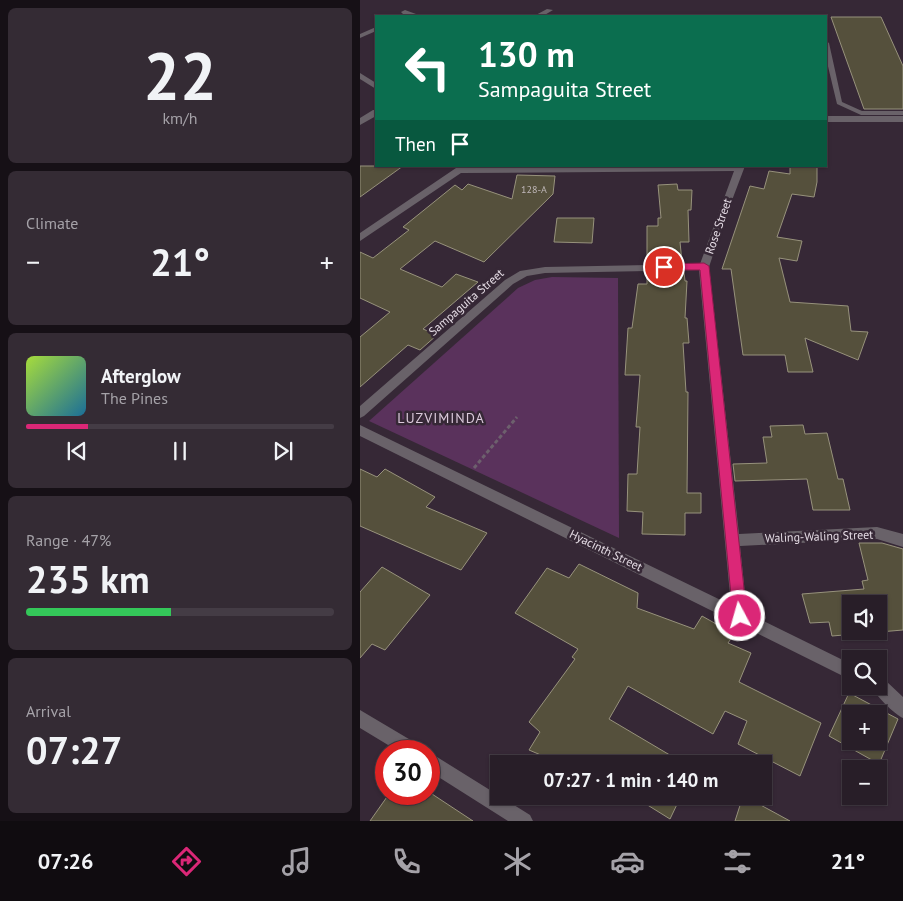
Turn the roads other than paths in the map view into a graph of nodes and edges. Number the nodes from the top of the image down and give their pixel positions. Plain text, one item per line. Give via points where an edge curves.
1 (549, 10) dead end
2 (405, 12) dead end
3 (411, 15) edge
4 (540, 15) edge
5 (375, 28) edge
6 (360, 36) edge
7 (827, 47) edge
8 (360, 75) edge
9 (375, 87) edge
10 (375, 113) edge
11 (903, 113) edge
12 (827, 119) edge
13 (903, 119) edge
14 (360, 122) edge
15 (740, 167) edge
16 (360, 238) edge
17 (704, 266) junction
18 (360, 413) edge
19 (360, 430) edge
20 (733, 540) junction
21 (903, 541) edge
22 (740, 616) junction
23 (842, 667) edge
24 (887, 693) edge
25 (903, 710) edge
26 (360, 718) edge
27 (395, 740) edge
28 (440, 768) edge
29 (524, 821) edge

1 - 4 street
2 - 3 street
5 - 6 lane
7 - 11 lane via 839,103 861,113
8 - 9 street
10 - 14 street
12 - 13 street
15 - 16 street via 459,170
15 - 17 street, Rose Street
17 - 18 street, Sampaguita Street via 524,273 509,282
17 - 20 street, Rose Street
19 - 22 street, Hyacinth Street
20 - 21 street, Waling-Waling Street via 877,534
20 - 22 street, Rose Street
22 - 23 street, Hyacinth Street
24 - 25 street
26 - 27 street
28 - 29 street

